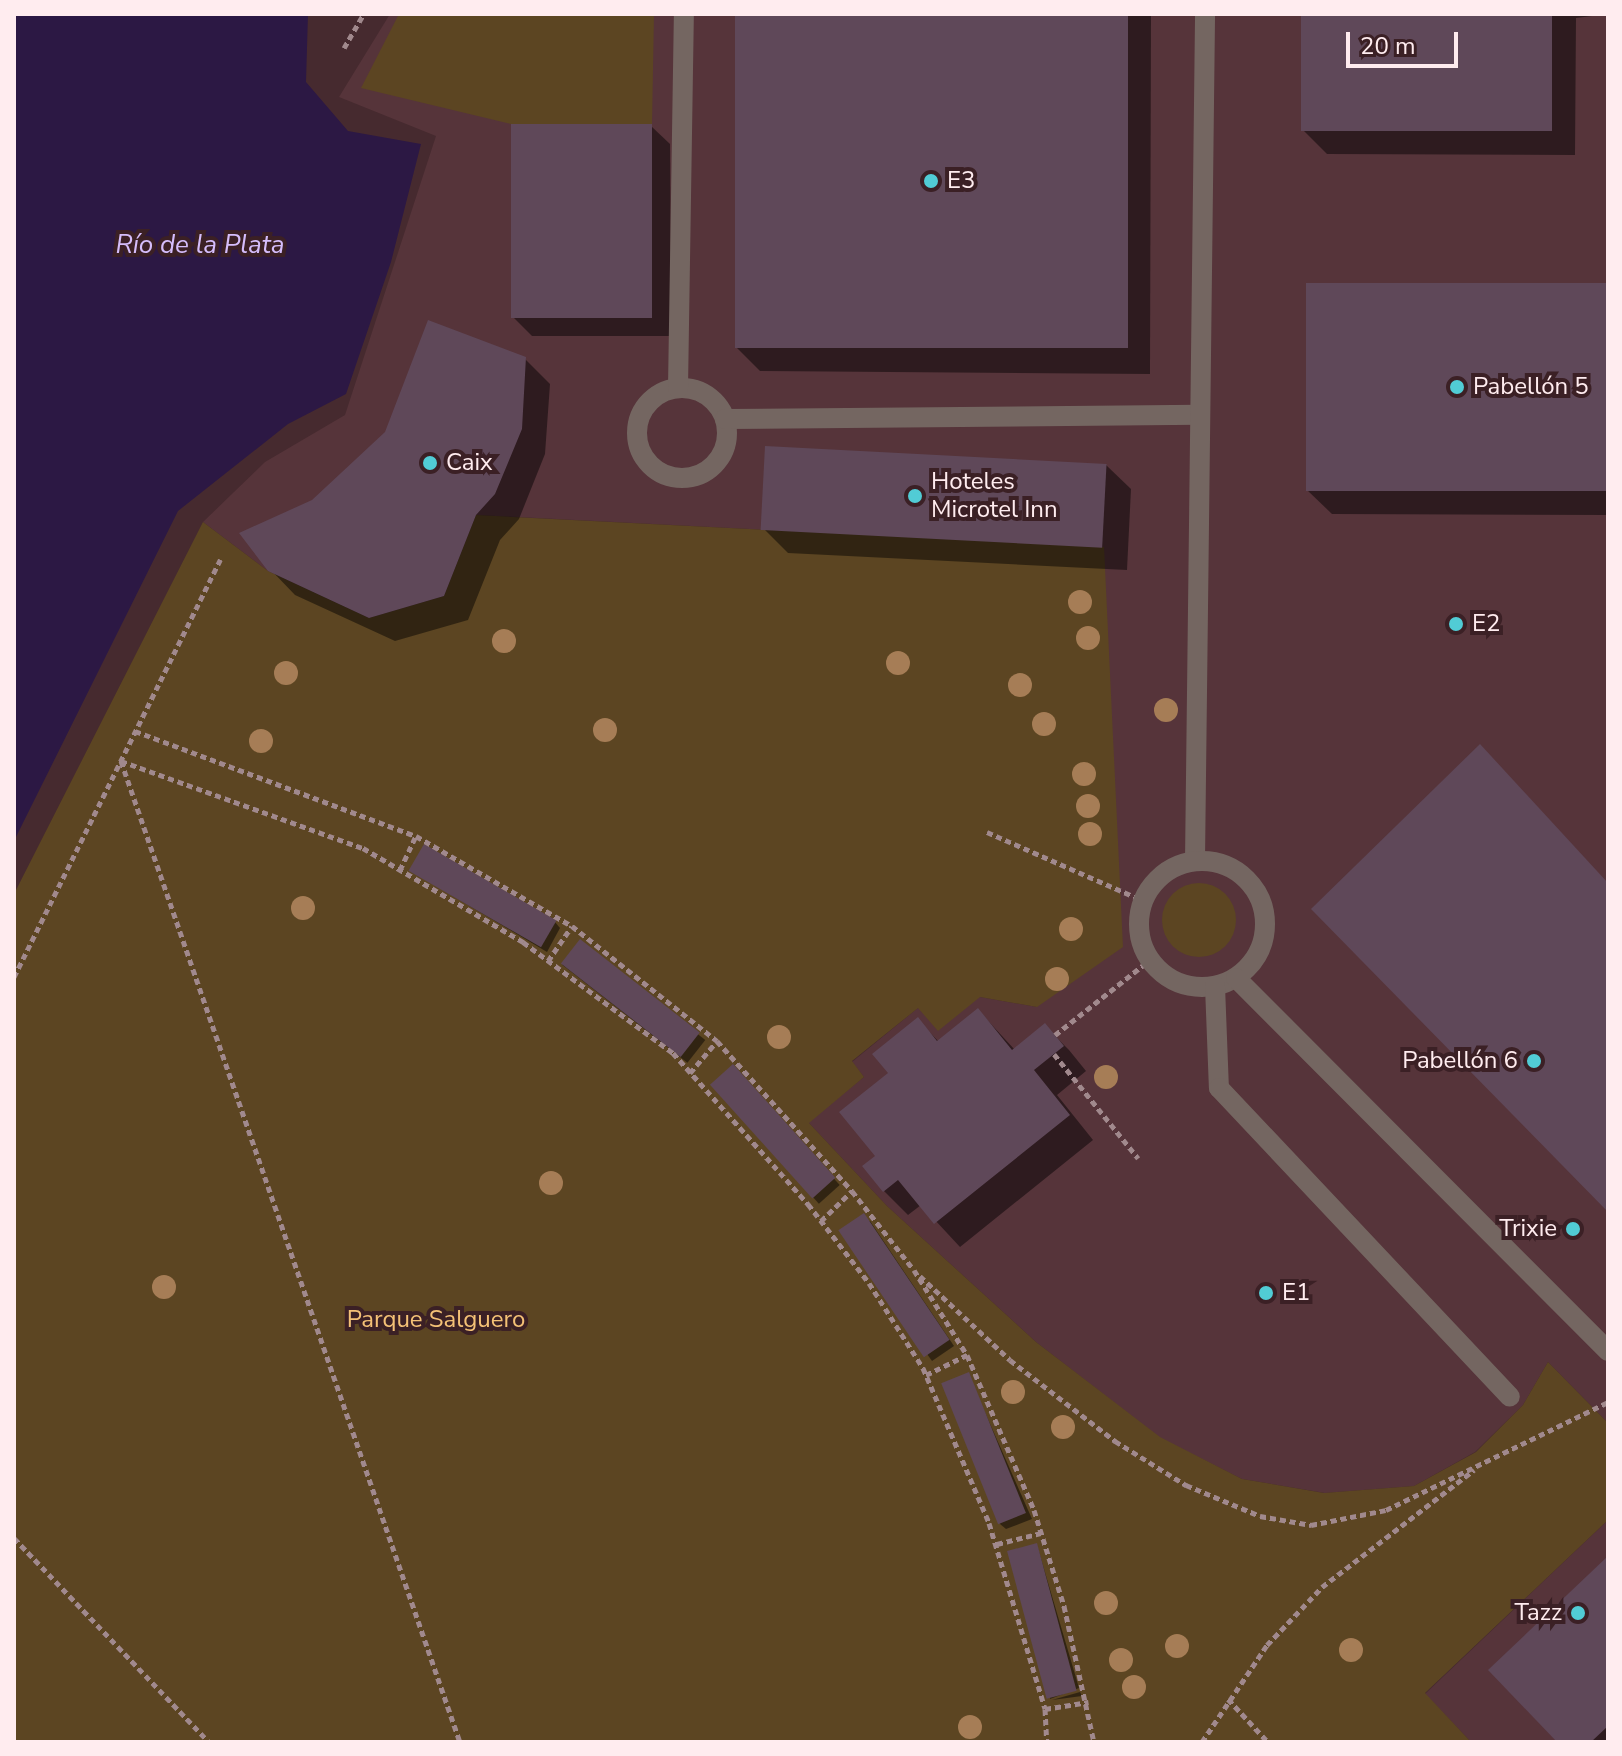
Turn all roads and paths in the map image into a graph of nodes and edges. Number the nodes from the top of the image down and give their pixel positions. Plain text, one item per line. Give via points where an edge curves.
1 (364, 14) edge
2 (684, 14) edge
3 (1205, 14) edge
4 (344, 48) dead end
5 (678, 388) junction
6 (1199, 415) junction
7 (725, 419) junction
8 (221, 559) dead end
9 (135, 731) junction
10 (121, 761) junction
11 (987, 832) dead end
12 (416, 836) junction
13 (1195, 861) junction
14 (400, 870) junction
15 (1144, 901) junction
16 (572, 926) junction
17 (1151, 959) junction
18 (548, 961) junction
19 (14, 977) edge
20 (1236, 978) junction
21 (1215, 986) junction
22 (1055, 1035) dead end
23 (717, 1041) junction
24 (1054, 1054) dead end
25 (690, 1073) junction
26 (1138, 1158) dead end
27 (852, 1191) junction
28 (821, 1221) junction
29 (914, 1270) junction
30 (1607, 1349) edge
31 (967, 1355) junction
32 (926, 1375) junction
33 (1510, 1397) dead end
34 (1608, 1402) edge
35 (1488, 1460) junction
36 (1041, 1533) junction
37 (14, 1538) edge
38 (997, 1544) junction
39 (1228, 1699) junction
40 (1088, 1702) junction
41 (1045, 1709) junction
42 (209, 1742) edge
43 (460, 1742) edge
44 (1047, 1742) edge
45 (1094, 1742) edge
46 (1202, 1742) edge
47 (1268, 1742) edge

1 - 4 path
2 - 5 lane
3 - 6 lane
5 - 7 lane via 707,396
5 - 7 lane via 651,400 637,426 642,455 664,475 678,479 707,472 725,449
6 - 7 lane
6 - 13 lane
8 - 9 path
9 - 10 path
9 - 12 path
10 - 14 path via 363,848
10 - 19 path
10 - 43 path
11 - 15 path
12 - 14 path
12 - 16 path
13 - 15 lane via 1173,867
13 - 20 lane via 1236,871 1262,903 1262,945
14 - 18 path
15 - 17 lane via 1139,923
16 - 18 path
16 - 23 path
17 - 21 lane via 1171,980
17 - 22 path
18 - 25 path via 673,1053
20 - 21 lane
20 - 30 lane
21 - 33 lane via 1219,1088
23 - 25 path
23 - 27 path
24 - 26 path
25 - 28 path
27 - 28 path
27 - 29 path
28 - 32 path via 869,1283
29 - 31 path
29 - 35 path via 1010,1360 1115,1441 1186,1485 1260,1516 1311,1525 1386,1510
31 - 32 path
31 - 36 path via 1004,1432
32 - 38 path
34 - 35 path
35 - 39 path via 1322,1587 1267,1645
36 - 38 path
36 - 40 path
37 - 42 path
38 - 41 path
39 - 46 path
39 - 47 path
40 - 41 path
40 - 45 path
41 - 44 path

